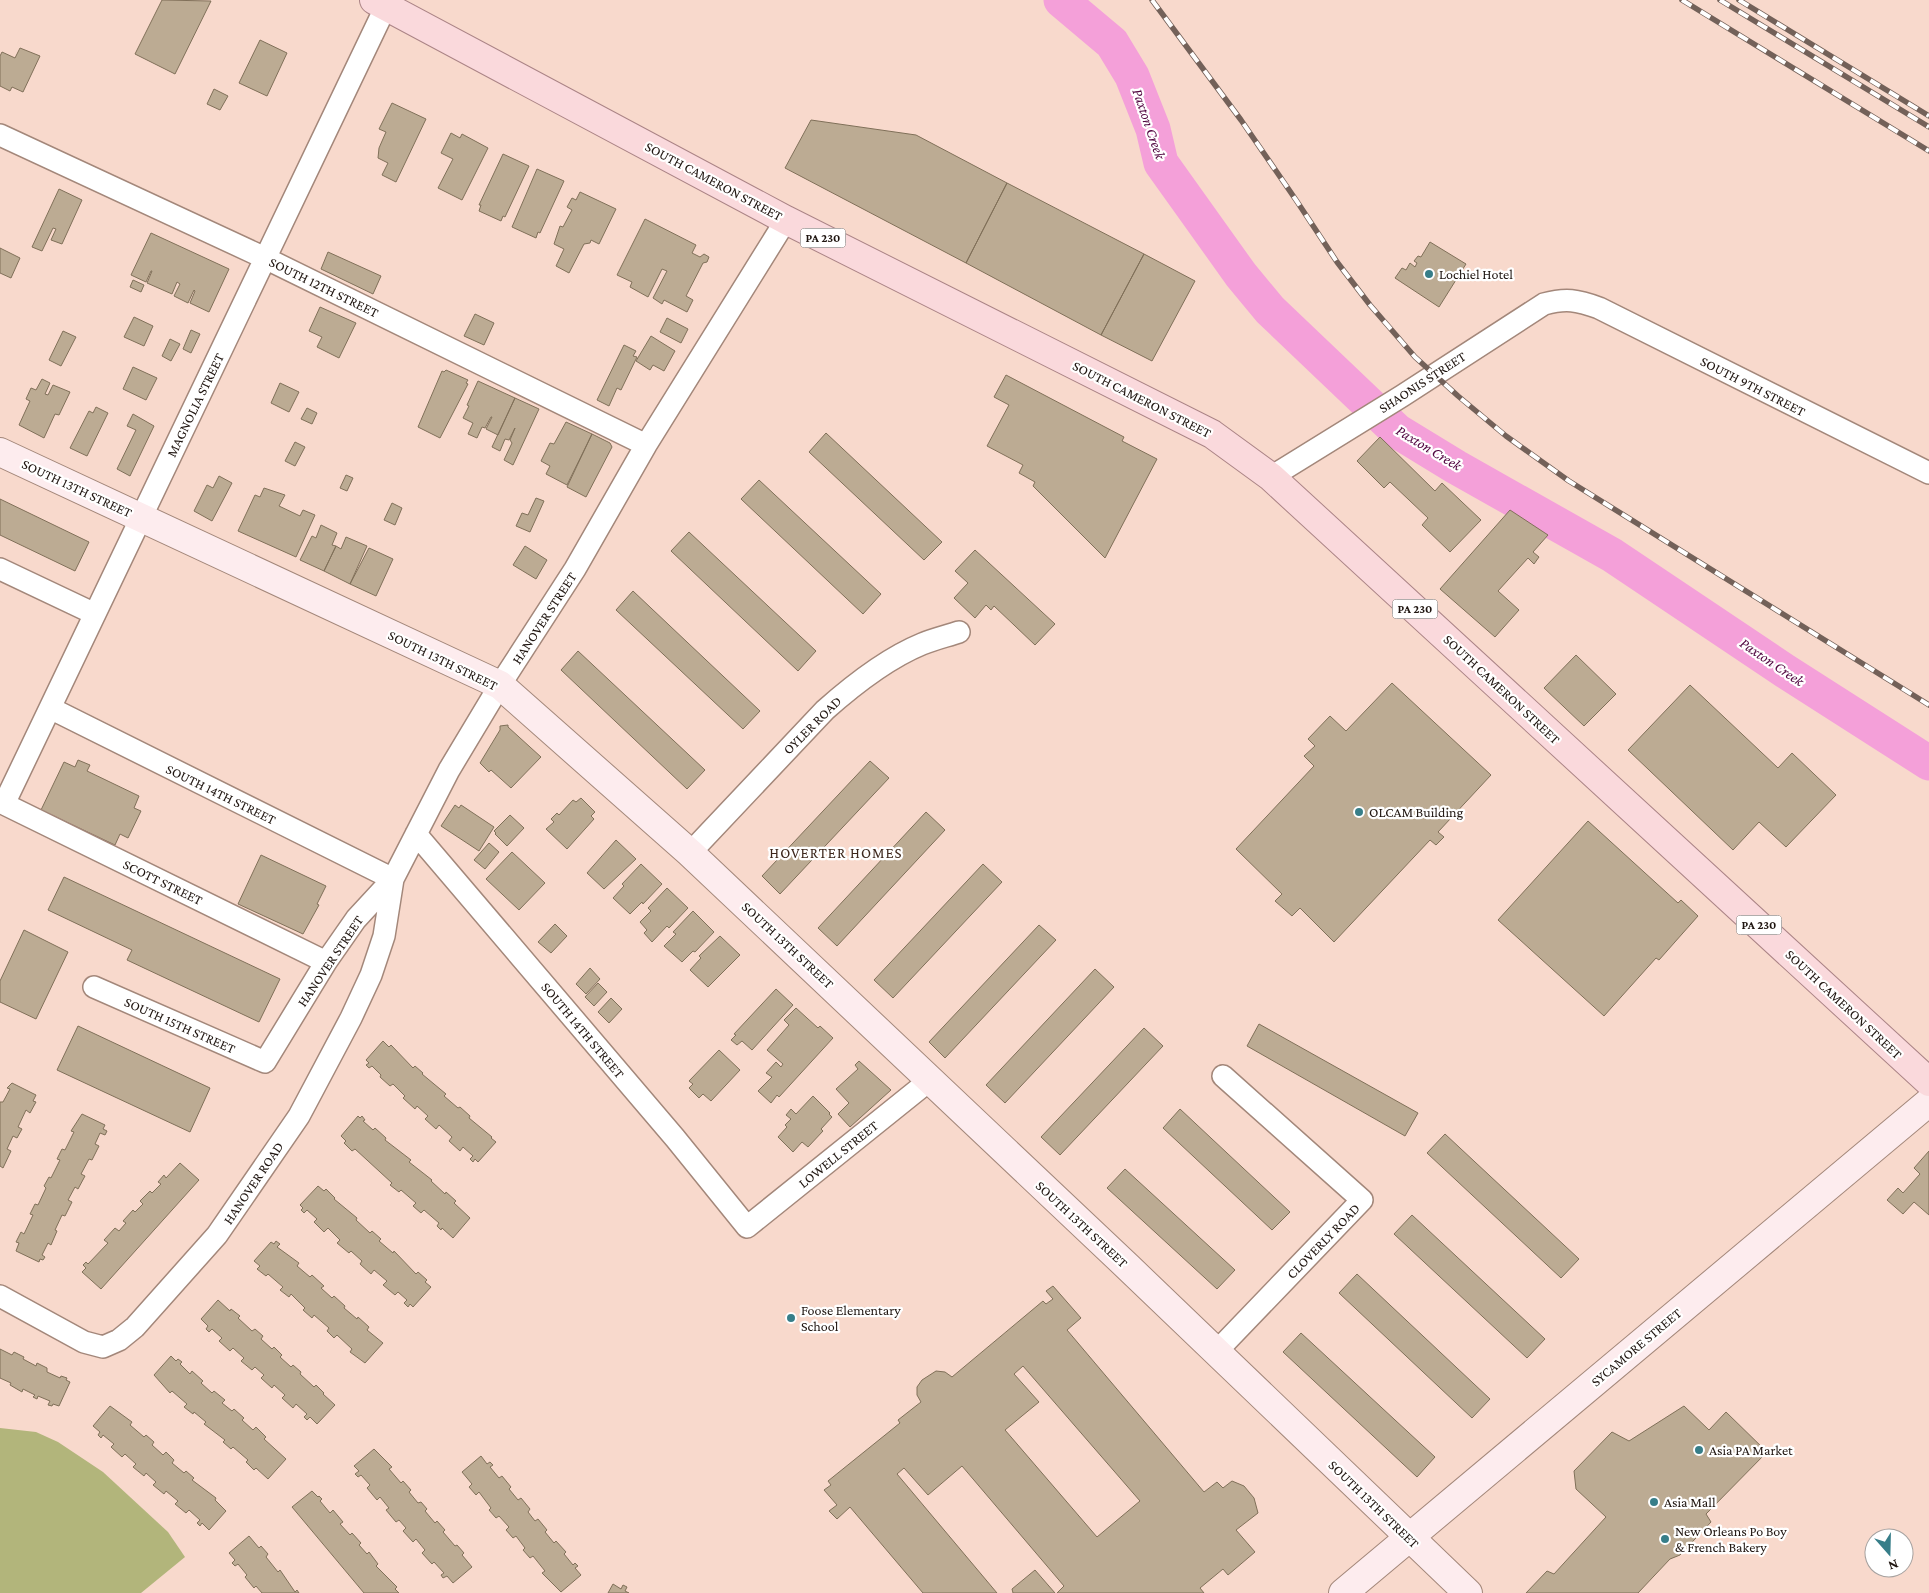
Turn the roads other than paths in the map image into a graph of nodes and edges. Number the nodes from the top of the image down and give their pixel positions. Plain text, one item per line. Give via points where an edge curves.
1 (380, 3) edge
2 (0, 135) edge
3 (786, 220) junction
4 (265, 258) junction
5 (1577, 300) joint
6 (646, 445) junction
7 (0, 452) edge
8 (1929, 473) edge
9 (1271, 477) junction
10 (141, 518) junction
11 (0, 569) edge
12 (95, 614) junction
13 (959, 632) dead end
14 (500, 686) junction
15 (50, 708) junction
16 (2, 803) edge
17 (416, 834) junction
18 (690, 853) junction
19 (393, 879) junction
20 (326, 962) junction
21 (94, 987) dead end
22 (265, 1062) joint
23 (1223, 1076) dead end
24 (930, 1080) junction
25 (1929, 1082) edge
26 (1929, 1102) edge
27 (747, 1228) joint
28 (0, 1296) edge
29 (1216, 1352) junction
30 (1409, 1538) junction
31 (1343, 1593) edge
32 (1468, 1593) edge

1 - 3 main road, SOUTH CAMERON STREET / PA 230
1 - 4 street, MAGNOLIA STREET
2 - 4 street, SOUTH 12TH STREET
3 - 6 street, HANOVER STREET
3 - 9 main road, SOUTH CAMERON STREET / PA 230 via 1207,431
4 - 6 street, SOUTH 12TH STREET
4 - 10 street, MAGNOLIA STREET
5 - 8 street, SOUTH 9TH STREET via 1599,308
5 - 9 street, SHAONIS STREET via 1544,304
6 - 14 street, HANOVER STREET via 575,569
7 - 10 street, SOUTH 13TH STREET
9 - 25 main road, SOUTH CAMERON STREET / PA 230
10 - 12 street, MAGNOLIA STREET
10 - 14 street, SOUTH 13TH STREET
11 - 12 street
12 - 15 street, MAGNOLIA STREET
13 - 18 street, OYLER ROAD via 921,645 848,689
14 - 17 street, HANOVER STREET via 449,770
14 - 18 street, SOUTH 13TH STREET
15 - 16 street, MAGNOLIA STREET
15 - 19 street, SOUTH 14TH STREET
16 - 20 street, SCOTT STREET
17 - 19 street, HANOVER STREET
17 - 27 street, SOUTH 14TH STREET via 675,1138
18 - 24 street, SOUTH 13TH STREET
19 - 20 street, HANOVER STREET via 356,919
19 - 28 street, HANOVER ROAD via 384,936 371,974 299,1116 217,1235 135,1327 119,1340 103,1347 84,1342
20 - 22 street, HANOVER STREET
21 - 22 street, SOUTH 15TH STREET
23 - 29 street, CLOVERLY ROAD via 1362,1200
24 - 27 street, LOWELL STREET
24 - 29 street, SOUTH 13TH STREET
26 - 30 street, SYCAMORE STREET
29 - 30 street, SOUTH 13TH STREET
30 - 31 street, SYCAMORE STREET
30 - 32 street, SOUTH 13TH STREET

